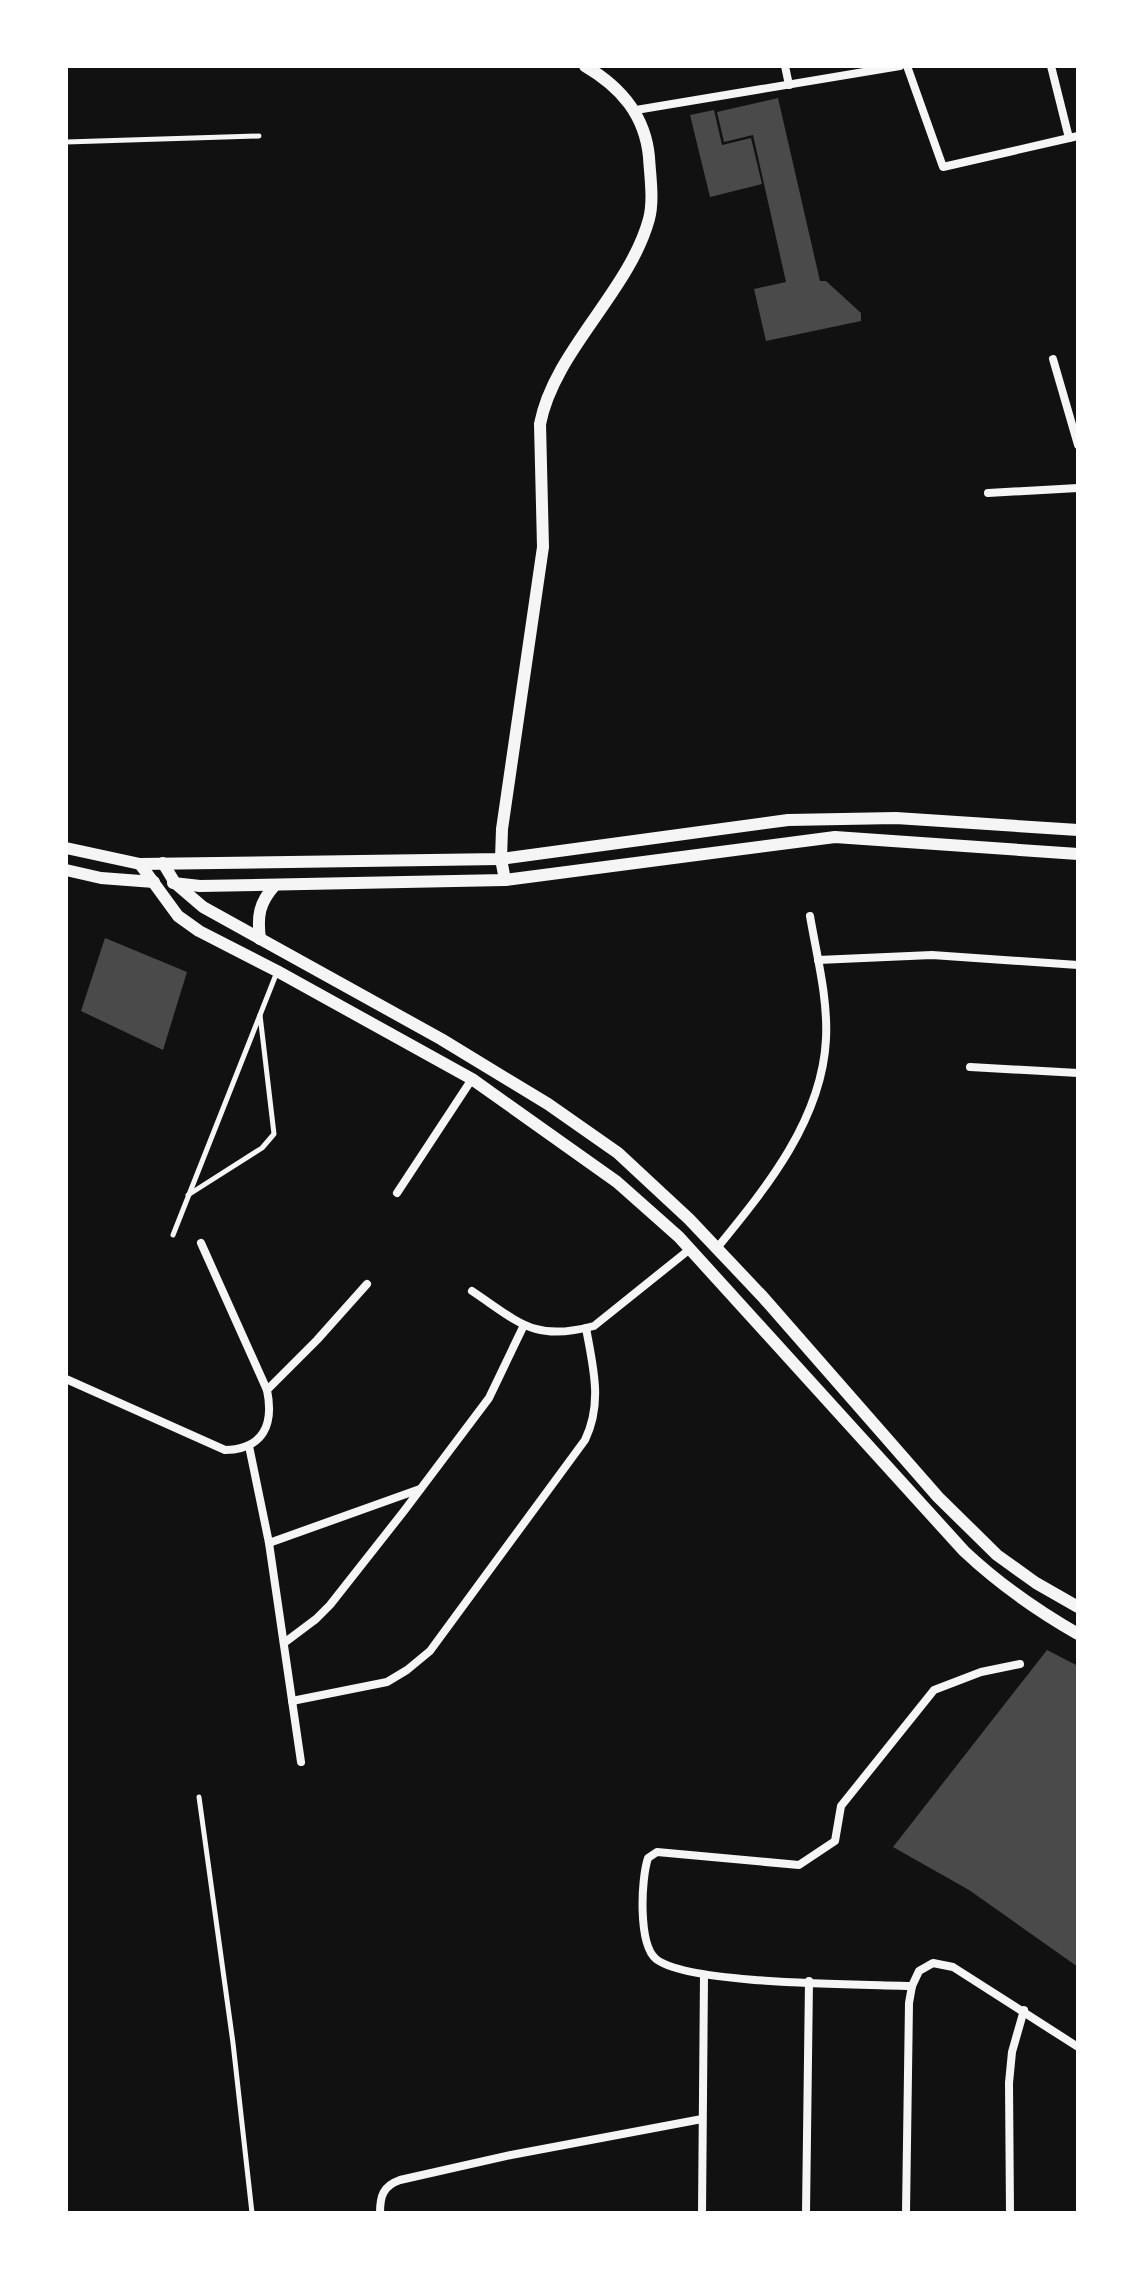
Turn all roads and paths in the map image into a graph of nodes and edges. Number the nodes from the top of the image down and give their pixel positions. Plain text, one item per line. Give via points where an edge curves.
1 (585, 66) edge
2 (785, 66) edge
3 (900, 66) edge
4 (907, 66) edge
5 (1051, 66) edge
6 (789, 85) junction
7 (636, 110) junction
8 (259, 136) dead end
9 (1073, 137) edge
10 (66, 142) edge
11 (1053, 359) dead end
12 (1078, 445) edge
13 (1078, 488) edge
14 (988, 493) dead end
15 (1078, 830) edge
16 (66, 848) edge
17 (1078, 854) edge
18 (501, 859) junction
19 (163, 863) junction
20 (140, 864) junction
21 (66, 870) edge
22 (505, 880) junction
23 (150, 882) junction
24 (175, 883) junction
25 (275, 885) junction
26 (810, 916) dead end
27 (260, 939) junction
28 (818, 960) junction
29 (1078, 965) edge
30 (277, 971) junction
31 (260, 1014) junction
32 (970, 1067) dead end
33 (1078, 1073) edge
34 (472, 1079) junction
35 (397, 1193) dead end
36 (188, 1195) junction
37 (173, 1235) dead end
38 (201, 1243) dead end
39 (717, 1248) junction
40 (690, 1249) junction
41 (367, 1284) dead end
42 (472, 1291) dead end
43 (524, 1325) junction
44 (586, 1328) junction
45 (66, 1379) edge
46 (267, 1390) junction
47 (249, 1446) junction
48 (421, 1488) junction
49 (269, 1543) junction
50 (1078, 1607) edge
51 (1078, 1634) edge
52 (284, 1643) junction
53 (1020, 1664) dead end
54 (292, 1701) junction
55 (301, 1762) dead end
56 (199, 1797) dead end
57 (704, 1976) junction
58 (809, 1981) junction
59 (912, 1986) junction
60 (1024, 2010) junction
61 (1078, 2047) edge
62 (702, 2119) junction
63 (252, 2213) edge
64 (380, 2213) edge
65 (702, 2213) edge
66 (806, 2213) edge
67 (906, 2213) edge
68 (1010, 2213) edge

1 - 7 street
2 - 6 street
3 - 6 street
4 - 9 street via 943,167
5 - 9 street
6 - 7 street
7 - 18 street via 648,144 650,215 637,254 542,410 543,547
8 - 10 lane
11 - 12 street
13 - 14 street
15 - 18 street via 896,818 788,820
16 - 20 street
17 - 22 street via 835,837
18 - 19 street
18 - 22 street
19 - 20 street
19 - 24 street
20 - 23 street
21 - 23 street
22 - 25 street
23 - 24 street
23 - 30 street via 178,916 199,931
24 - 25 street
24 - 27 street via 203,907
25 - 27 street via 259,911
26 - 28 street
27 - 39 street via 548,1104 618,1153
28 - 29 street via 932,955
28 - 39 street via 826,1035 815,1097 766,1187
30 - 31 lane
30 - 34 street
31 - 36 lane
31 - 36 lane via 274,1134 262,1148
32 - 33 street
34 - 35 street
34 - 40 street via 617,1182
36 - 37 lane
38 - 46 street
39 - 50 street via 997,1555
40 - 44 street
40 - 51 street via 964,1551 1006,1589
41 - 46 street
42 - 43 street
43 - 44 street via 556,1333
43 - 48 street via 489,1398
44 - 54 street via 594,1373 594,1422 442,1637 387,1682
45 - 47 street via 225,1450
46 - 47 street via 270,1422
47 - 49 street
48 - 49 street
48 - 52 street via 330,1605
49 - 52 street
52 - 54 street
53 - 57 street via 934,1690 841,1806 835,1841 799,1865 657,1852 648,1858 643,1873 649,1950 664,1964
54 - 55 street
56 - 63 lane
57 - 58 street
57 - 62 street
58 - 59 street
58 - 66 street
59 - 60 street via 925,1966 942,1963
59 - 67 street
60 - 61 street
60 - 68 street via 1009,2083
62 - 64 street via 400,2180 384,2189
62 - 65 street

